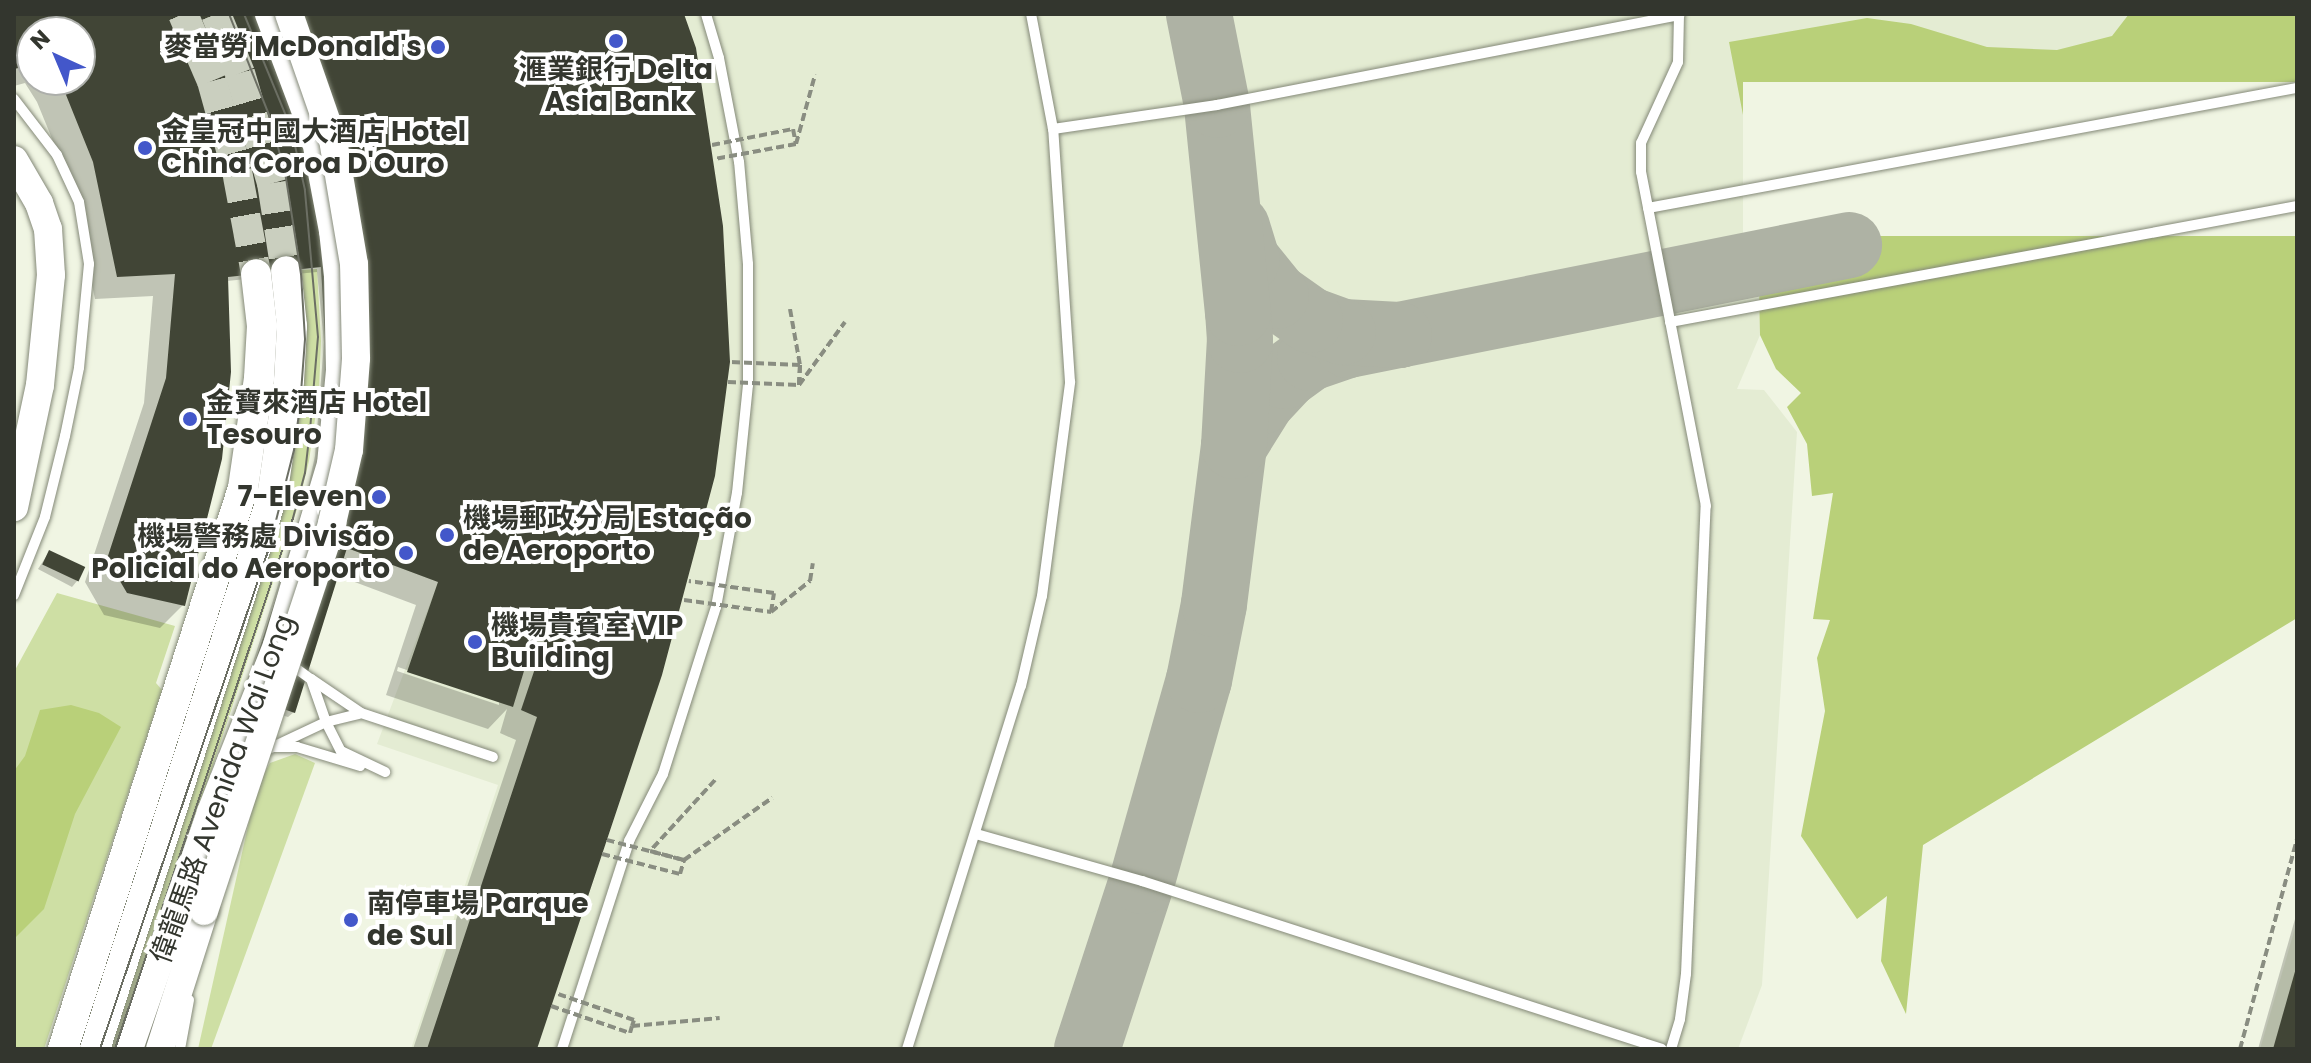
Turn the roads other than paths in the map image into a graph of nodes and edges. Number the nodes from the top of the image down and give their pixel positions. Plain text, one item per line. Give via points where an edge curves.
1 (269, 14) edge
2 (289, 14) edge
3 (706, 14) edge
4 (1031, 14) edge
5 (1679, 14) edge
6 (2297, 88) edge
7 (14, 99) edge
8 (1053, 129) junction
9 (14, 160) edge
10 (2297, 206) edge
11 (1648, 208) junction
12 (1670, 322) junction
13 (14, 507) edge
14 (14, 595) edge
15 (277, 645) junction
16 (311, 679) junction
17 (361, 713) junction
18 (326, 722) junction
19 (273, 747) junction
20 (493, 757) dead end
21 (226, 777) junction
22 (976, 834) junction
23 (204, 911) junction
24 (63, 1049) edge
25 (95, 1049) edge
26 (129, 1049) edge
27 (160, 1049) edge
28 (180, 1049) edge
29 (562, 1049) edge
30 (907, 1049) edge
31 (1662, 1049) edge
32 (1671, 1049) edge

1 - 15 street, 偉龍馬路 Avenida Wai Long via 315,136 326,183 340,334 331,464
2 - 23 street, 偉龍馬路 Avenida Wai Long, bridge via 333,140 354,264 356,358 350,438 332,523
3 - 29 lane via 739,162 748,264 748,385 737,493 716,607 663,774 629,841
4 - 8 lane
5 - 8 lane via 1217,105
5 - 11 lane via 1678,62 1641,143
6 - 11 lane
7 - 14 lane via 57,155 79,202 89,264 79,368 65,436 45,517
8 - 22 lane via 1070,382 1042,596
9 - 13 street via 44,216 51,275 40,385
10 - 12 lane
11 - 12 lane
12 - 32 lane via 1706,506 1686,974
15 - 16 lane via 282,657
15 - 21 street, 偉龍馬路 Avenida Wai Long
16 - 17 lane
16 - 18 lane
17 - 18 lane
17 - 20 lane
18 - 19 lane
18 - 19 lane via 341,751 385,772 297,747
19 - 21 lane
21 - 26 street, 偉龍馬路 Avenida Wai Long
22 - 30 lane
22 - 31 lane via 1142,881
23 - 27 street, 偉龍馬路 Avenida Wai Long
23 - 28 lane
24 - 25 main road, 偉龍馬路 Avenida Wai Long via 243,488 271,272 292,326 272,497

